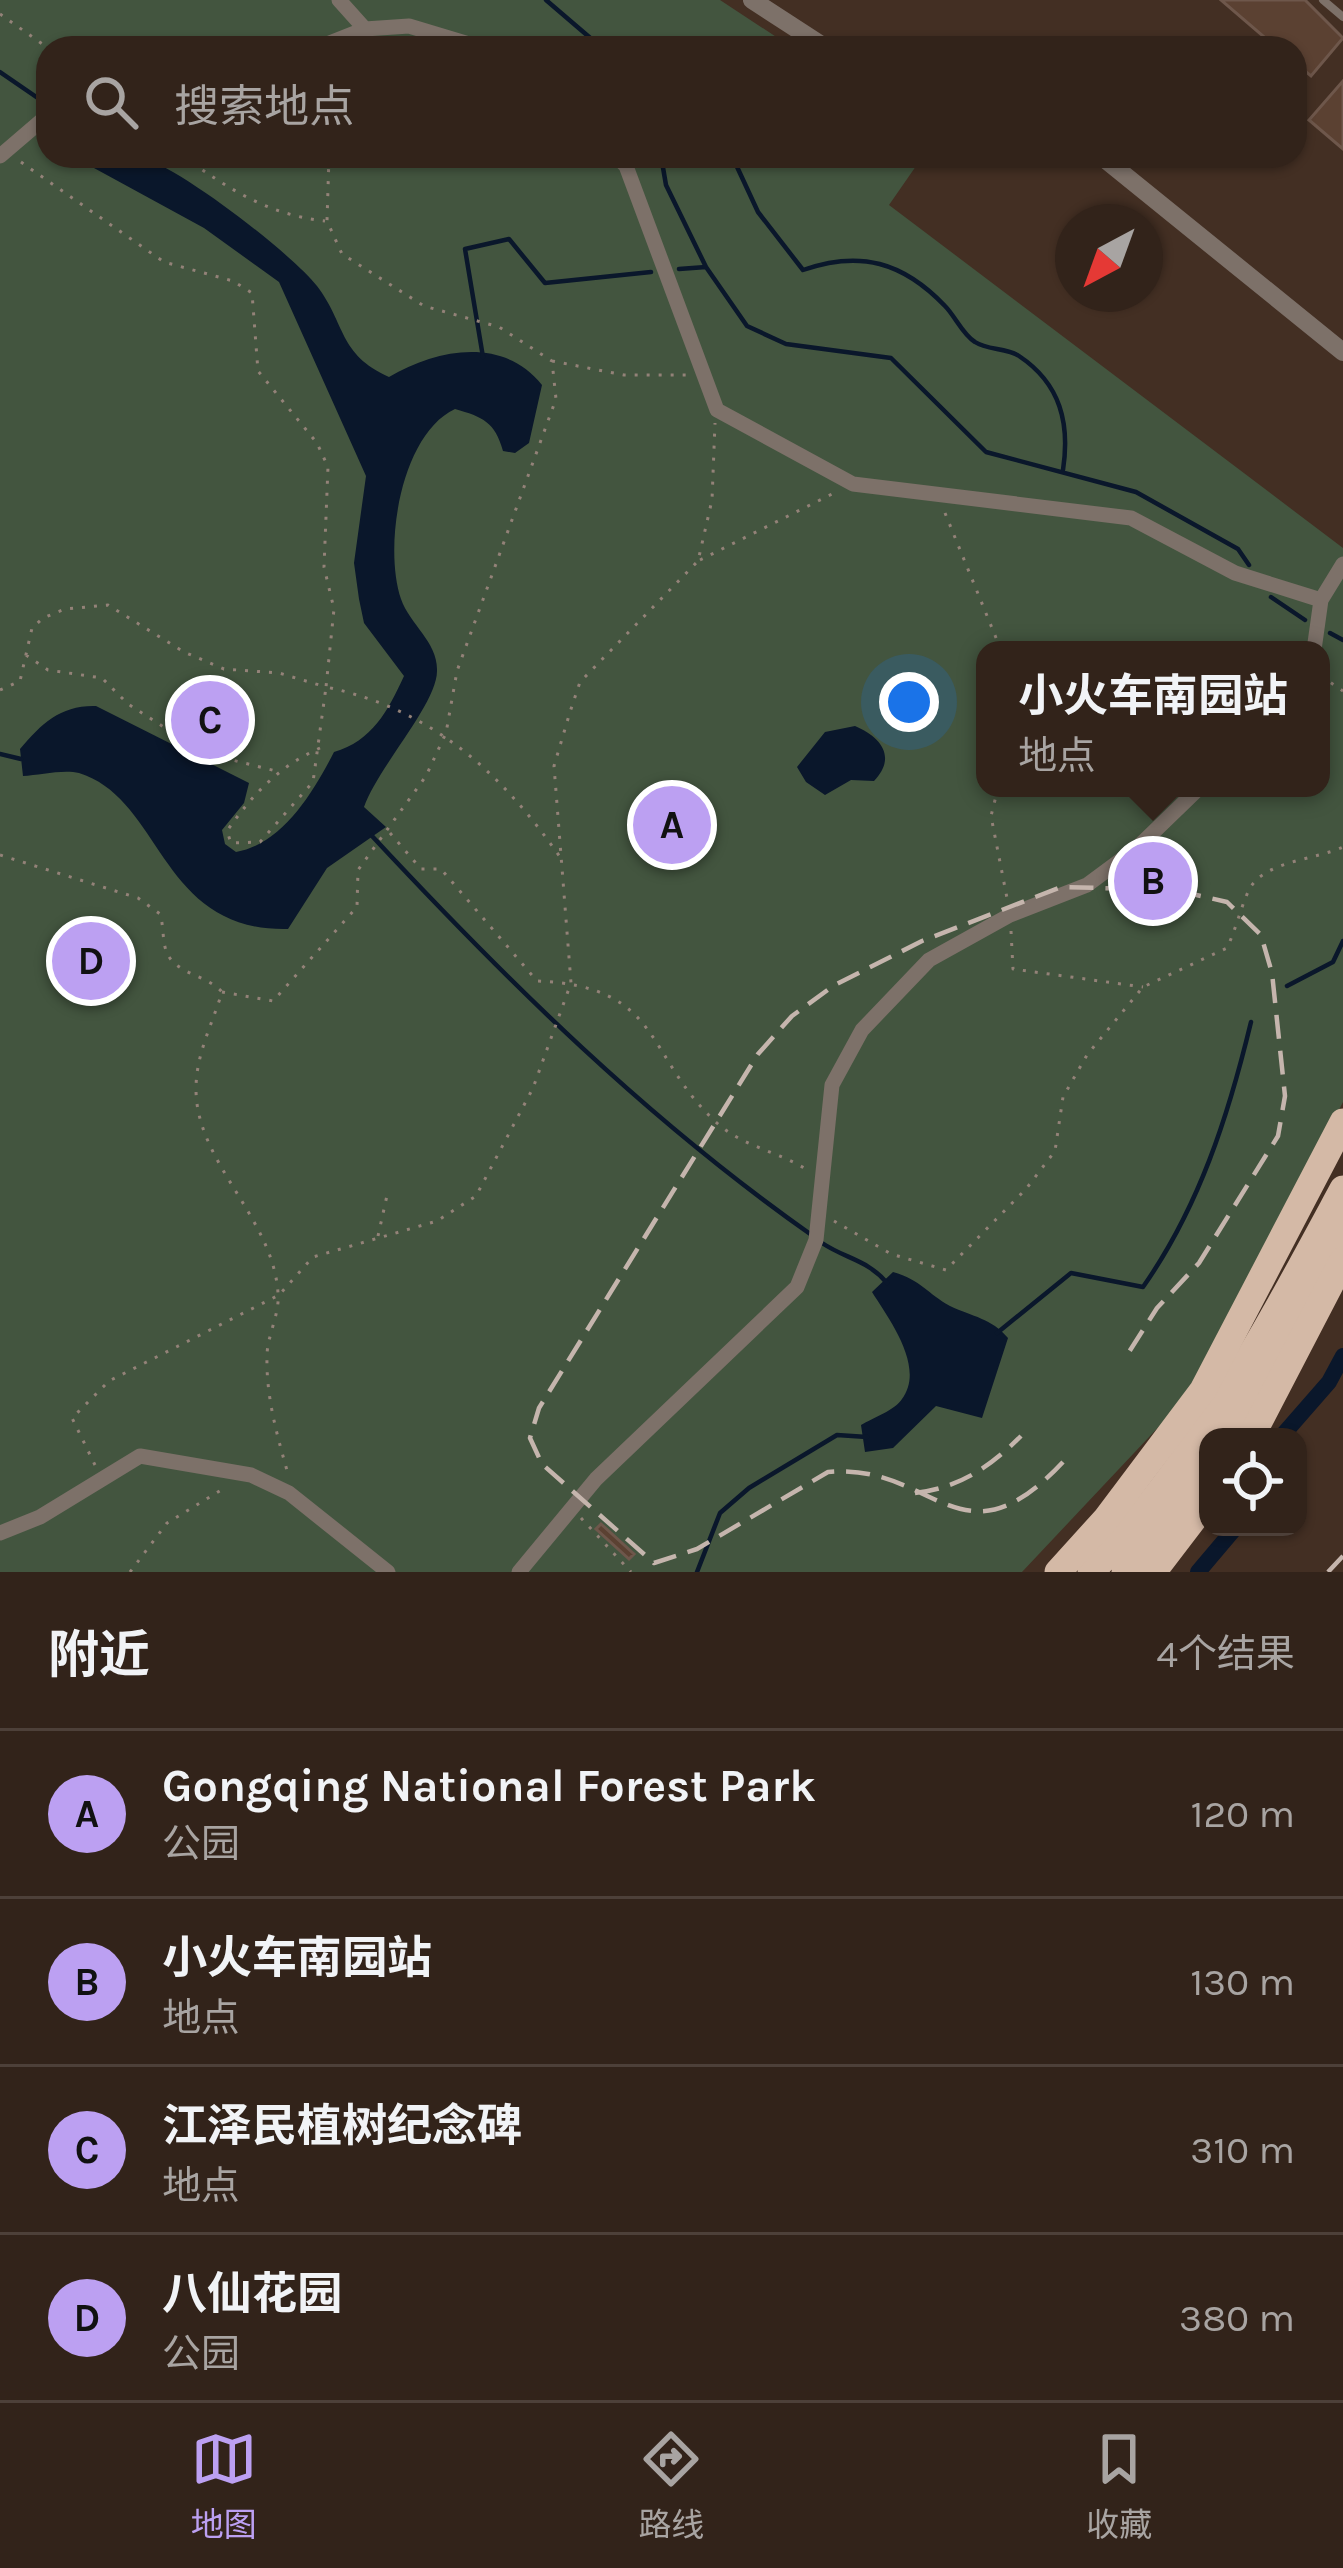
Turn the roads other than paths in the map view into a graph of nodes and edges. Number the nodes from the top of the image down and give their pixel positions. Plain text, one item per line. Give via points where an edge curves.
1 (339, 0) edge
2 (752, 0) edge
3 (1323, 0) edge
4 (1343, 17) edge
5 (365, 28) junction
6 (346, 36) edge
7 (442, 36) edge
8 (808, 36) edge
9 (36, 126) edge
10 (9, 150) edge
11 (627, 168) edge
12 (1116, 168) edge
13 (1343, 352) edge
14 (1343, 564) edge
15 (1321, 600) junction
16 (1316, 641) edge
17 (1190, 797) edge
18 (1343, 1122) edge
19 (1343, 1189) edge
20 (1343, 1230) edge
21 (1343, 1260) edge
22 (1231, 1428) edge
23 (1256, 1428) edge
24 (1199, 1477) edge
25 (1199, 1512) edge
26 (0, 1533) edge
27 (388, 1572) edge
28 (520, 1572) edge
29 (1058, 1572) edge
30 (1091, 1572) edge
31 (1125, 1572) edge
32 (1153, 1572) edge

1 - 5 street
2 - 8 street
3 - 4 lane
5 - 6 street
5 - 7 street via 409,26
9 - 10 street
11 - 15 street via 717,410 853,484 1132,518 1234,573
12 - 13 street
14 - 15 street
15 - 16 street
17 - 28 street via 1087,885 929,960 862,1030 832,1085 816,1240 797,1287 574,1506
18 - 29 highway, bridge via 1203,1390
19 - 30 highway via 1189,1456
20 - 22 highway
21 - 23 highway, bridge
24 - 31 highway
25 - 32 highway
26 - 27 street via 140,1456 251,1474

